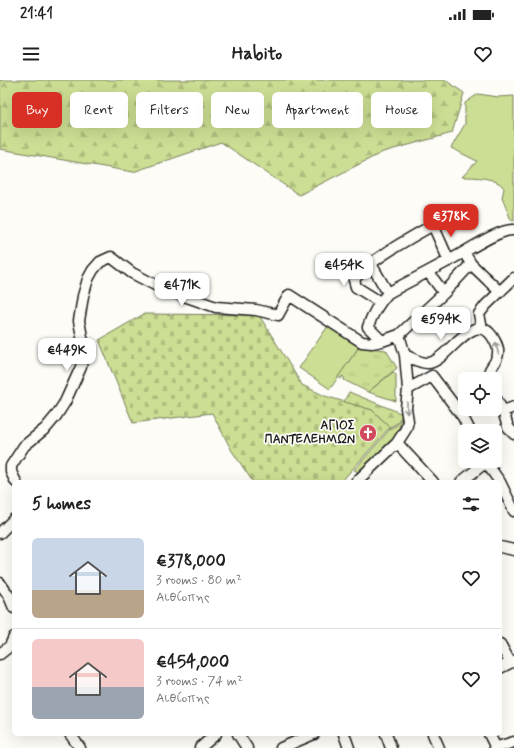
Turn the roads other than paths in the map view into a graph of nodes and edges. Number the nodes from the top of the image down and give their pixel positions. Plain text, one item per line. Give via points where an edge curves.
1 (514, 230) edge
2 (464, 252) junction
3 (449, 261) junction
4 (371, 264) junction
5 (471, 264) junction
6 (428, 272) junction
7 (514, 278) edge
8 (500, 292) junction
9 (388, 293) junction
10 (444, 293) junction
11 (380, 302) junction
12 (479, 329) junction
13 (399, 335) junction
14 (382, 341) junction
15 (405, 355) junction
16 (490, 372) edge
17 (408, 389) junction
18 (514, 407) edge
19 (503, 411) joint
20 (466, 424) edge
21 (514, 434) edge
22 (397, 443) junction
23 (478, 468) edge
24 (490, 468) edge
25 (15, 480) edge
26 (358, 480) edge
27 (431, 480) edge
28 (463, 480) edge
29 (498, 480) edge
30 (502, 485) edge
31 (511, 500) edge
32 (514, 511) edge
33 (12, 522) edge
34 (0, 533) edge
35 (502, 547) edge
36 (514, 550) edge
37 (0, 583) edge
38 (12, 603) edge
39 (12, 642) edge
40 (502, 647) edge
41 (0, 654) edge
42 (512, 661) edge
43 (502, 667) edge
44 (71, 736) edge
45 (214, 736) edge
46 (239, 736) edge
47 (304, 736) edge
48 (345, 736) edge
49 (387, 736) edge
50 (434, 736) edge
51 (490, 736) edge
52 (294, 738) edge
53 (514, 742) edge
54 (80, 748) edge
55 (200, 748) edge
56 (247, 748) edge
57 (281, 748) edge
58 (349, 748) edge
59 (391, 748) edge
60 (439, 748) edge
61 (496, 748) edge

1 - 2 street via 485,240
2 - 3 street
2 - 5 street
3 - 4 street via 433,225
3 - 6 street
4 - 9 street
4 - 11 street via 354,282 356,287
5 - 8 street
5 - 10 street
6 - 9 street
6 - 10 street
7 - 8 street
8 - 12 street via 479,314
9 - 11 street
10 - 13 street
11 - 14 street via 368,327
12 - 15 street via 466,334 429,363
16 -> 12 street via 499,351 489,333
13 - 14 street
13 - 15 street
14 - 25 street via 362,342 289,295 278,315 256,310 216,307 162,288 132,273 111,257 100,262 93,270 83,296 79,321 84,347 81,367 56,416 24,446 10,466
15 - 17 street
17 - 20 street via 432,376
17 -> 22 street via 408,421
18 - 19 street
19 - 21 street via 508,427
22 - 26 street
22 - 27 street
23 - 28 street
24 - 29 street
30 - 31 street
31 - 32 street
33 - 34 street
35 - 36 street
37 - 38 street
39 - 41 street
40 - 42 street
42 - 43 street
44 - 54 street
45 - 55 street
46 - 56 street
47 - 52 street
48 - 58 street
49 - 59 street
50 - 60 street
51 - 61 street
52 - 57 street
53 - 61 street

